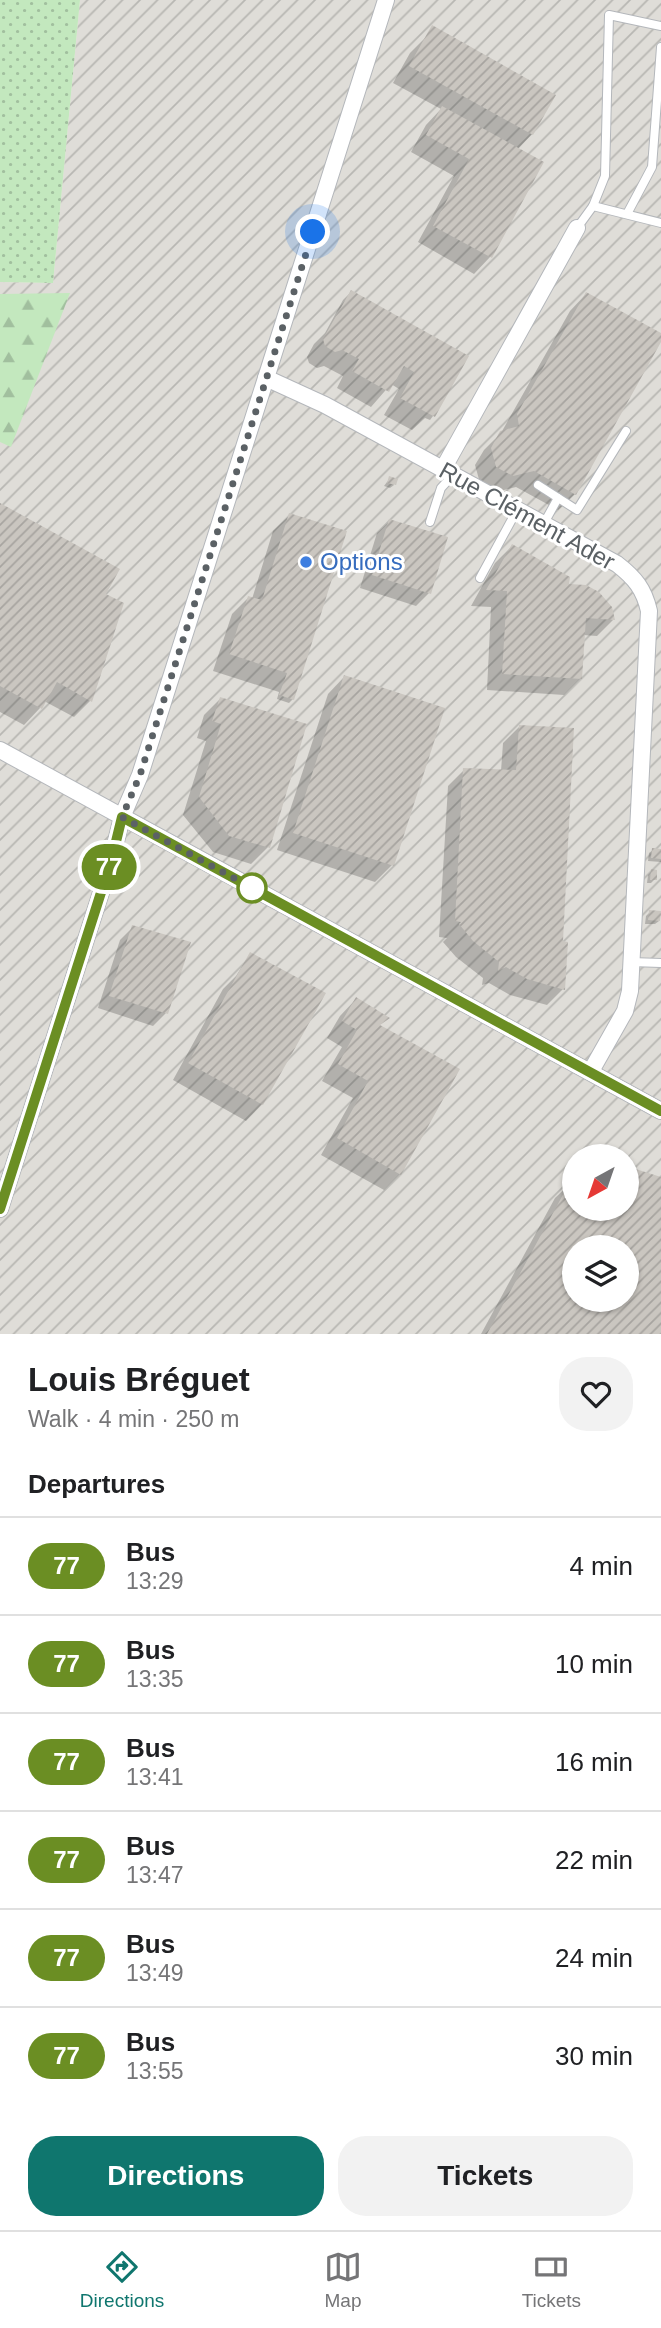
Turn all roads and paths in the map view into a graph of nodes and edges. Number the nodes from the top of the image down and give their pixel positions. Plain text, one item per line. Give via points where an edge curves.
1 (386, 0) edge
2 (661, 26) edge
3 (661, 47) edge
4 (593, 206) junction
5 (627, 215) junction
6 (661, 223) edge
7 (577, 228) joint
8 (266, 378) junction
9 (626, 431) dead end
10 (448, 472) junction
11 (538, 485) dead end
12 (558, 498) junction
13 (517, 510) junction
14 (430, 522) dead end
15 (543, 525) junction
16 (480, 578) dead end
17 (0, 750) edge
18 (122, 817) junction
19 (631, 962) junction
20 (661, 963) edge
21 (591, 1072) junction
22 (661, 1111) edge
23 (0, 1209) edge

1 - 8 street
2 - 4 lane via 609,15 605,176
3 - 5 lane via 652,167
4 - 5 lane
4 - 7 lane
5 - 6 lane
7 - 10 street
8 - 10 street, Rue Clément Ader
8 - 18 street via 140,775
9 - 12 lane via 577,510
10 - 13 street, Rue Clément Ader
10 - 14 lane
11 - 12 lane
12 - 15 lane
13 - 15 street, Rue Clément Ader
13 - 16 lane
15 - 19 street, Rue Clément Ader via 631,575 642,587 649,611
17 - 18 street
18 - 21 street
18 - 23 street
19 - 20 lane
19 - 21 street, Rue Clément Ader via 625,1011
21 - 22 street

